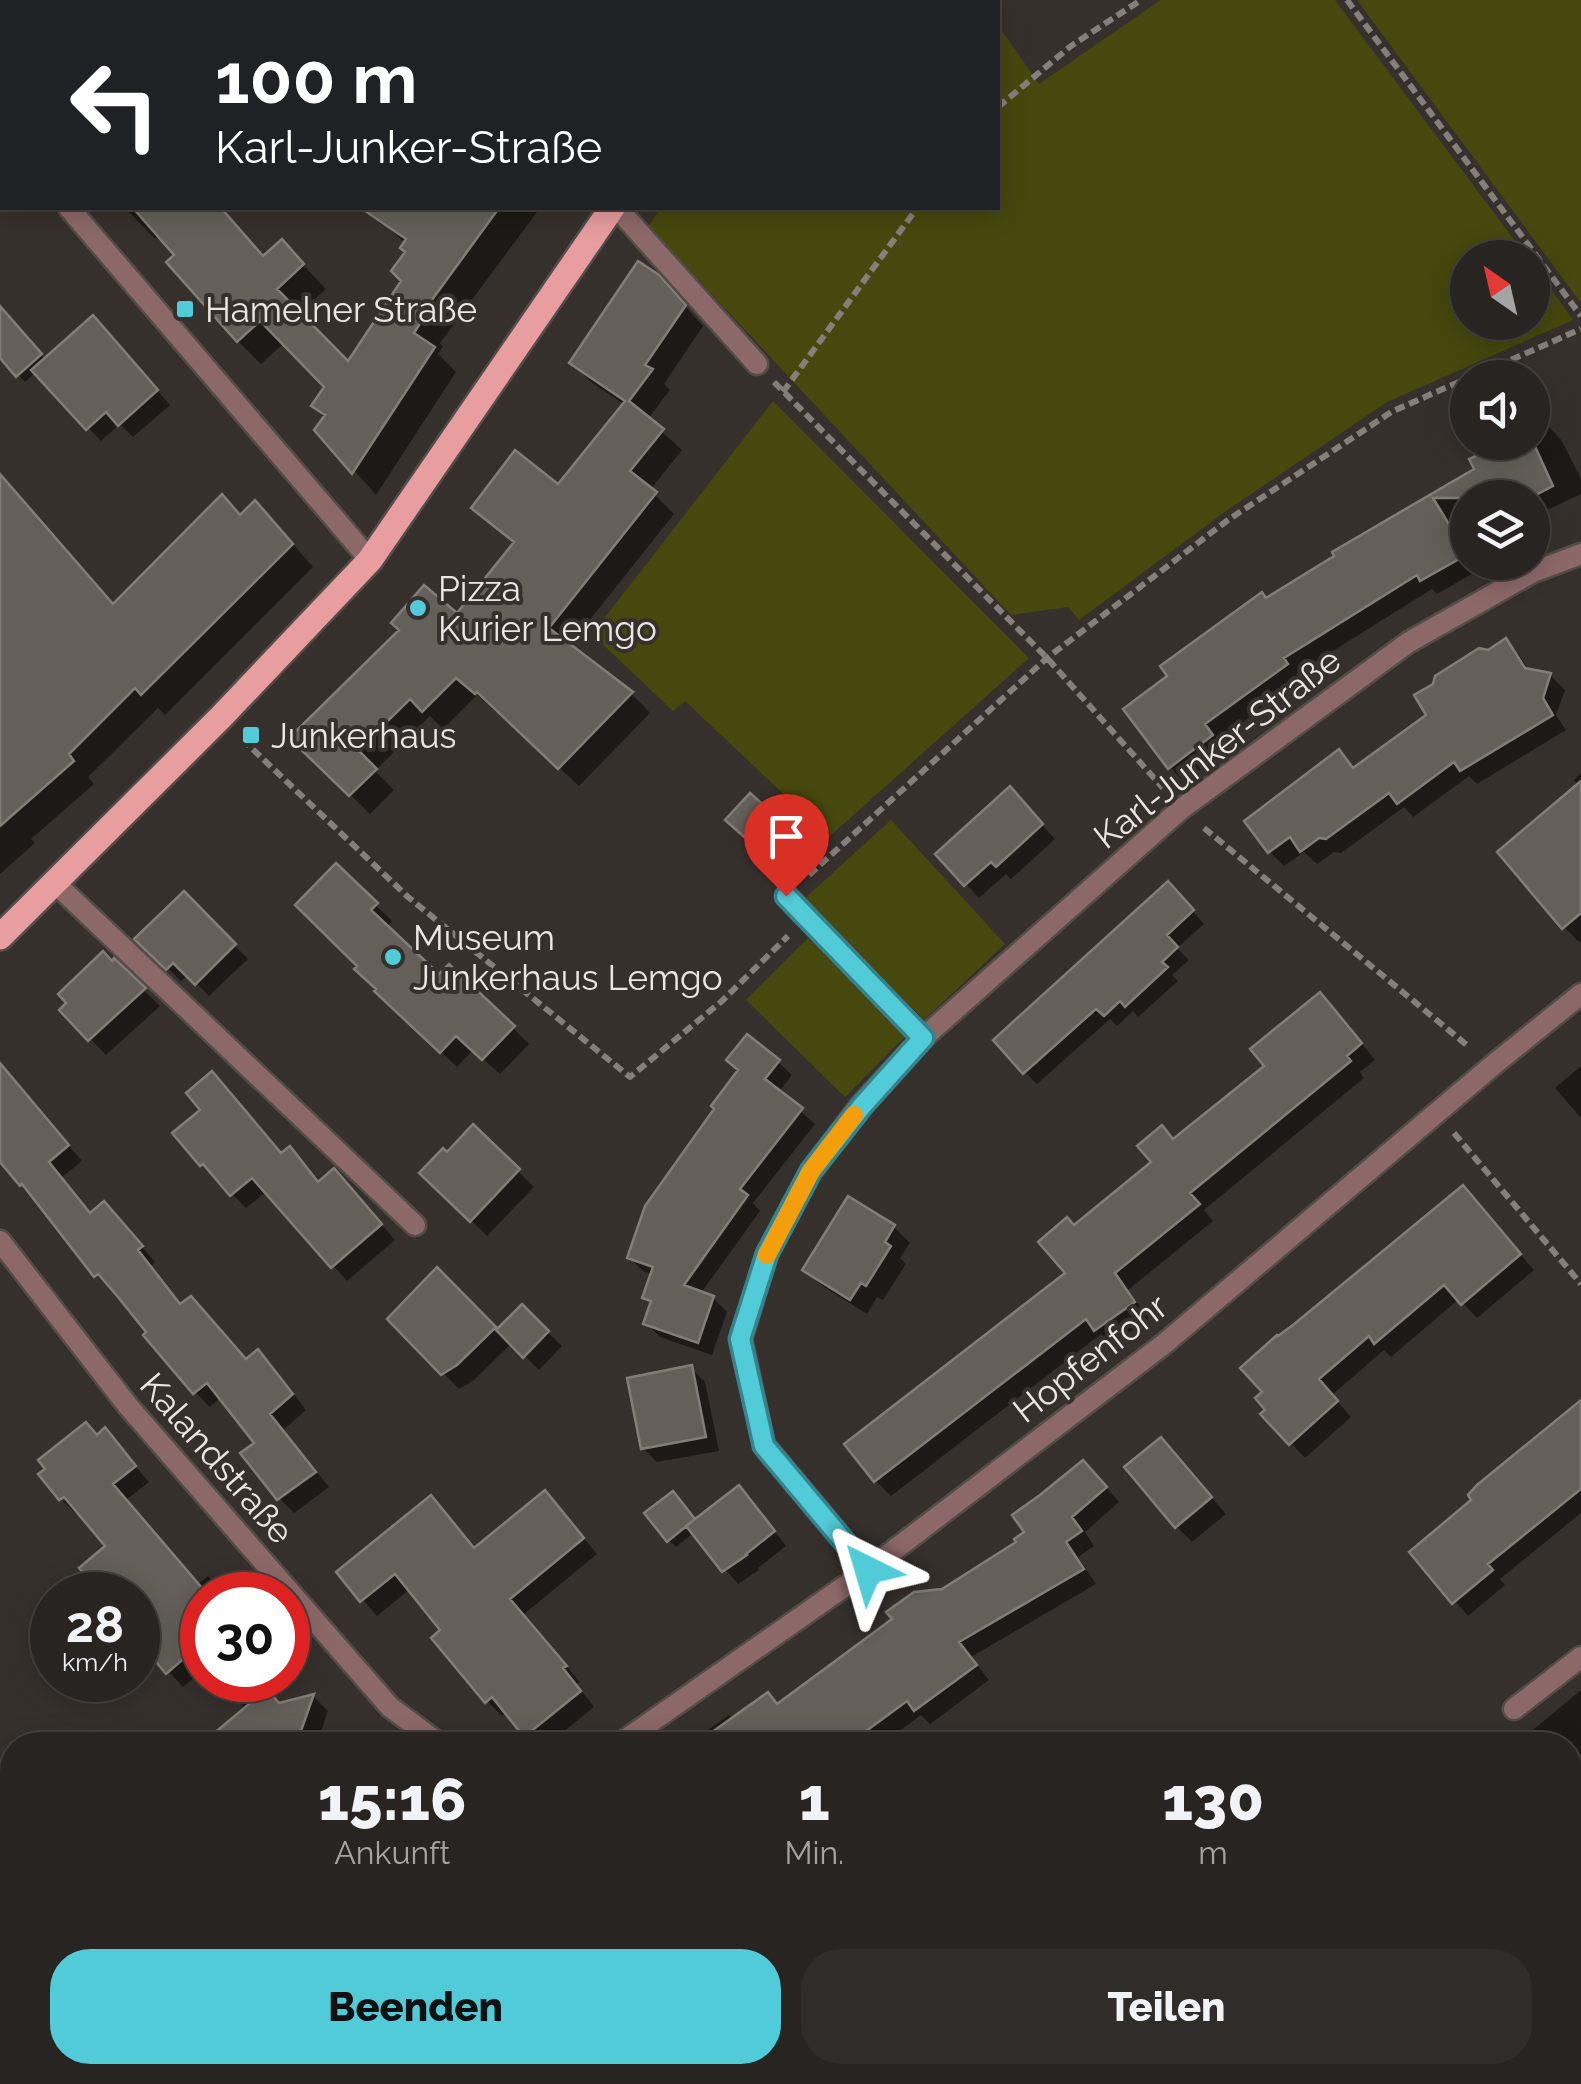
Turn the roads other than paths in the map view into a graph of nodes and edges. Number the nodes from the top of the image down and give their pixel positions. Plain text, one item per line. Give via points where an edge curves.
1 (71, 210) edge
2 (614, 210) edge
3 (617, 210) edge
4 (757, 364) road end
5 (1581, 554) edge
6 (370, 560) junction
7 (55, 883) junction
8 (786, 896) road end
9 (0, 937) edge
10 (1581, 994) edge
11 (923, 1038) junction
12 (415, 1225) dead end
13 (0, 1241) edge
14 (868, 1570) junction
15 (1581, 1657) edge
16 (1514, 1710) dead end
17 (424, 1732) edge
18 (637, 1732) edge

1 - 6 street
2 - 6 main road
3 - 4 street
5 - 11 street, Karl-Junker-Straße via 1533,572 1408,642 1181,808
6 - 7 main road
7 - 9 main road
7 - 12 street
8 - 11 street
10 - 14 street, Hopfenfohr via 1164,1344
11 - 14 street, Karl-Junker-Straße via 811,1171 767,1254 740,1339 764,1446
13 - 17 street, Kalandstraße via 128,1406 390,1707
14 - 18 street, Hopfenfohr
15 - 16 street

